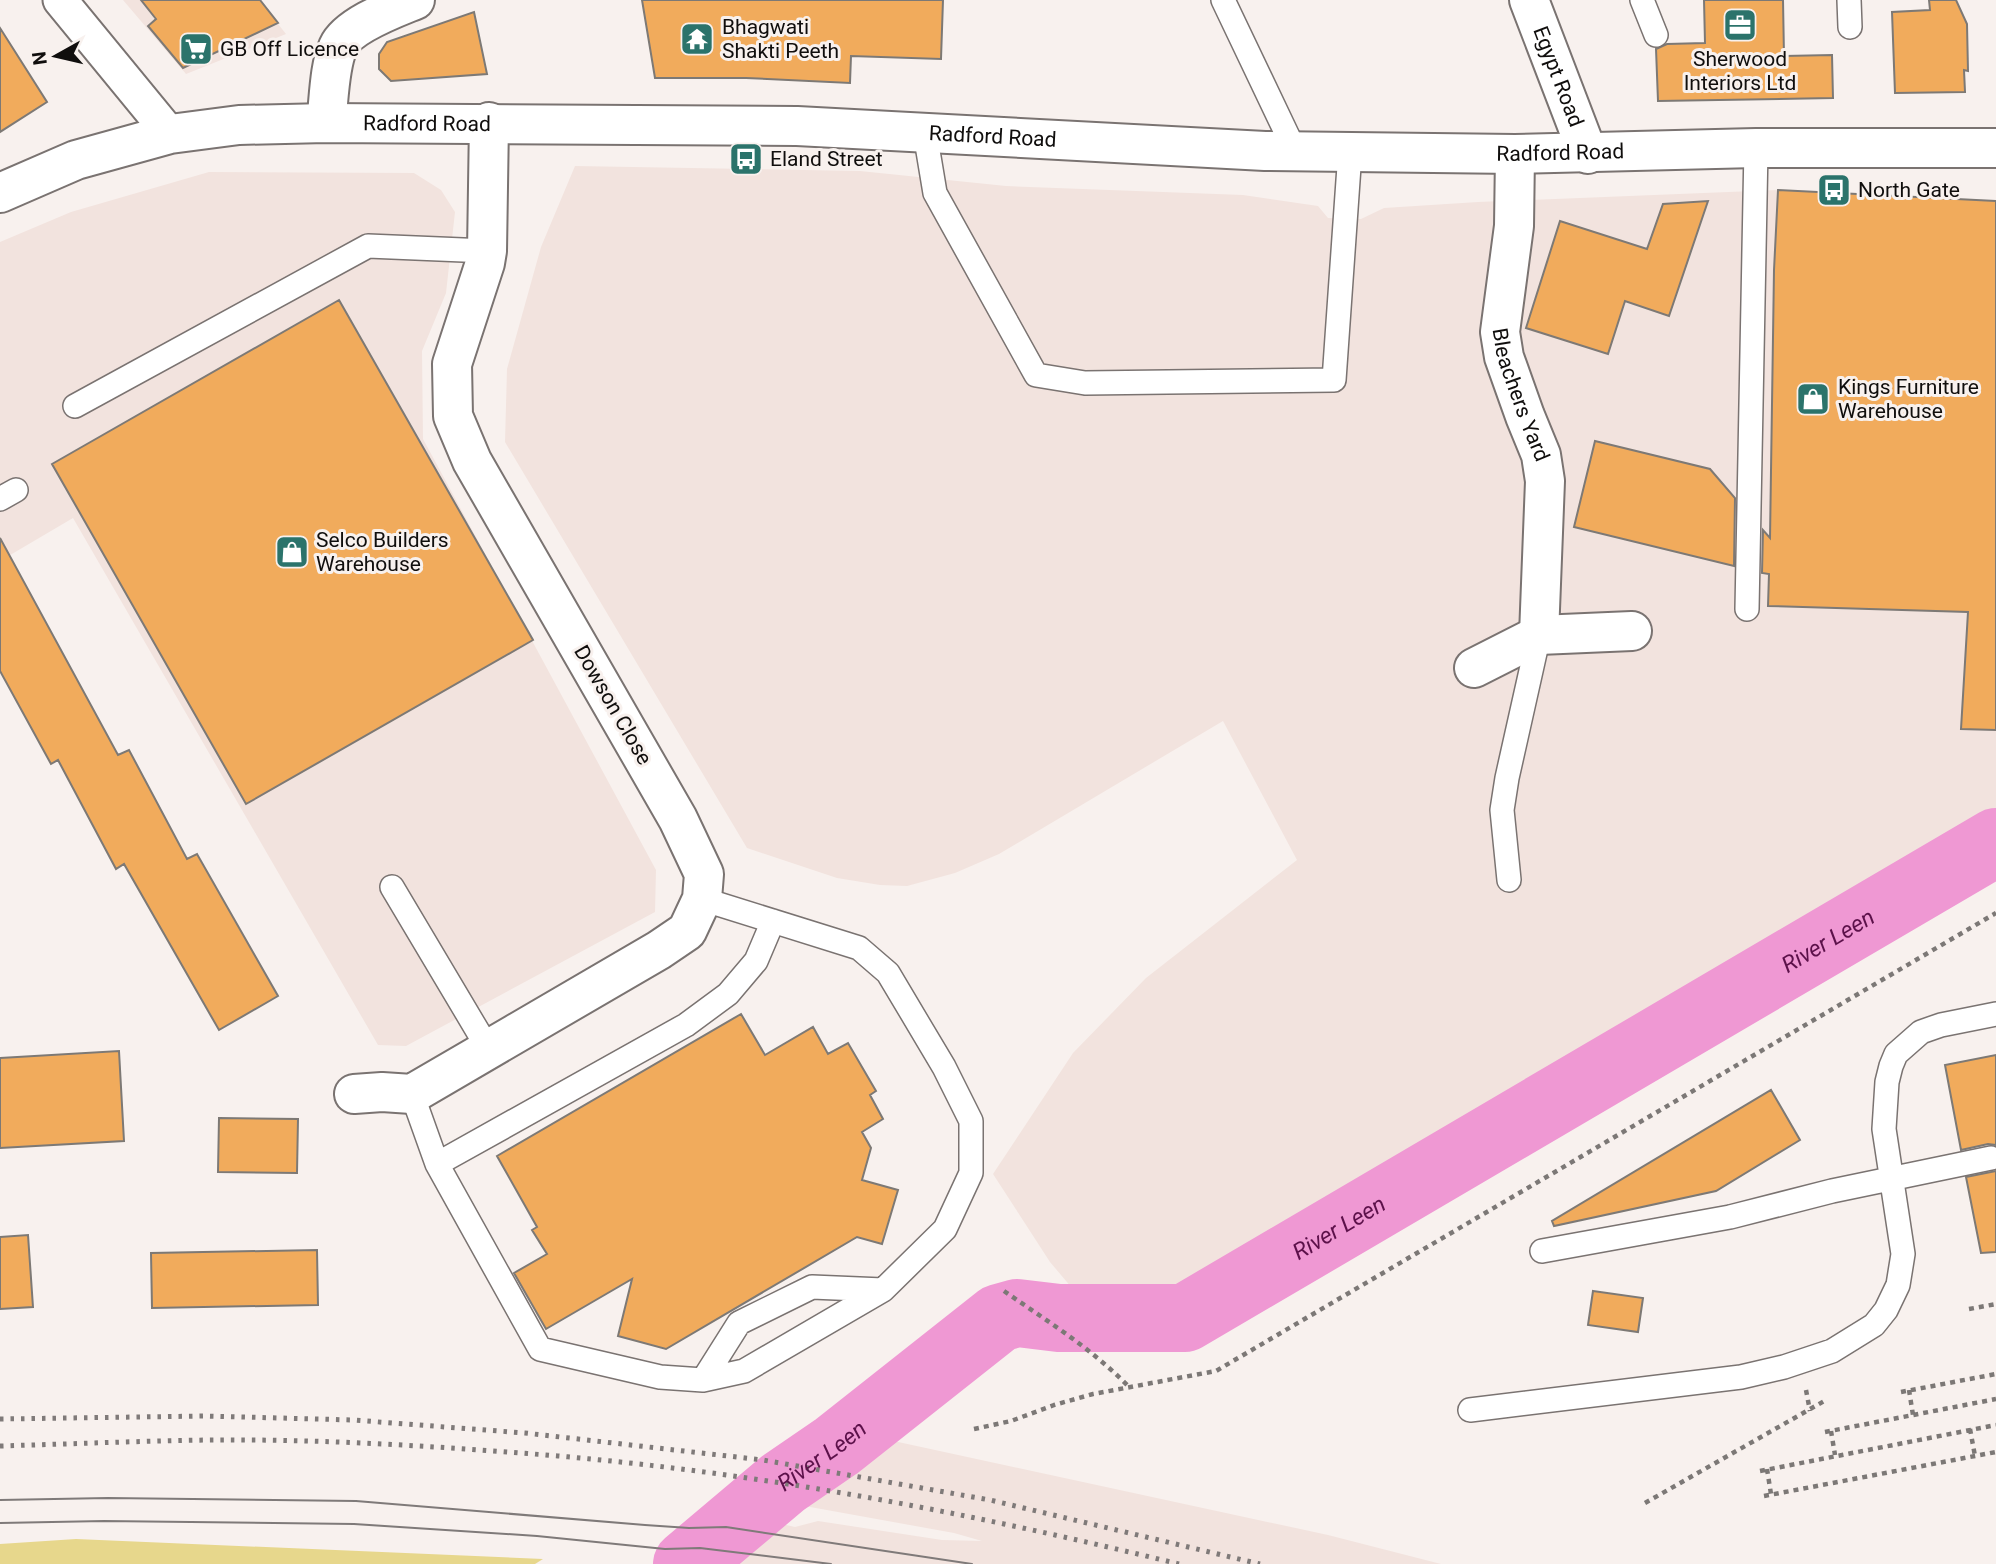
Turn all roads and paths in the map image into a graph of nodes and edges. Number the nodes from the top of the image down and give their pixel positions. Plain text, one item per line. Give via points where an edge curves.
1 (60, 0) edge
2 (415, 0) edge
3 (1223, 0) edge
4 (1529, 0) edge
5 (1642, 0) edge
6 (1849, 0) edge
7 (1850, 26) dead end
8 (1656, 35) dead end
9 (489, 122) junction
10 (326, 123) junction
11 (925, 133) junction
12 (170, 134) junction
13 (1756, 148) junction
14 (1996, 148) edge
15 (1295, 151) junction
16 (1350, 152) junction
17 (1515, 154) junction
18 (1588, 154) junction
19 (0, 193) edge
20 (487, 251) junction
21 (75, 406) dead end
22 (1747, 610) dead end
23 (1632, 631) dead end
24 (1539, 635) junction
25 (1474, 668) dead end
26 (1509, 880) dead end
27 (392, 887) dead end
28 (702, 899) junction
29 (1996, 913) edge
30 (773, 921) junction
31 (1996, 1014) edge
32 (489, 1049) junction
33 (354, 1094) dead end
34 (412, 1094) junction
35 (1991, 1157) dead end
36 (437, 1164) junction
37 (1892, 1178) junction
38 (1542, 1251) dead end
39 (883, 1290) junction
40 (1004, 1291) dead end
41 (1996, 1304) edge
42 (1969, 1309) dead end
43 (1996, 1374) edge
44 (703, 1380) junction
45 (1128, 1386) junction
46 (1909, 1390) junction
47 (1901, 1392) dead end
48 (1996, 1399) edge
49 (1826, 1400) dead end
50 (1469, 1410) dead end
51 (1913, 1415) junction
52 (1996, 1424) edge
53 (1970, 1429) junction
54 (974, 1430) dead end
55 (1996, 1452) edge
56 (1835, 1455) junction
57 (1975, 1456) junction
58 (1767, 1469) junction
59 (1760, 1471) dead end
60 (1771, 1494) junction
61 (1764, 1496) dead end
62 (1645, 1503) dead end

1 - 12 street
2 - 10 street via 359,25 338,46
3 - 15 lane
4 - 18 street, Egypt Road
5 - 8 lane
6 - 7 lane
9 - 10 street, Radford Road
9 - 11 street, Radford Road via 797,125
9 - 20 street, Dowson Close
10 - 12 street, Radford Road via 239,125
11 - 15 street, Radford Road
11 - 16 lane via 935,192 1036,375 1084,383 1334,380
12 - 19 street, Radford Road via 76,160
13 - 14 street, Radford Road
13 - 18 street, Radford Road
13 - 22 lane
15 - 16 street, Radford Road
16 - 17 street, Radford Road
17 - 18 street, Radford Road
17 - 24 street, Bleachers Yard via 1514,226 1500,332 1504,357 1541,454 1545,481
20 - 21 lane via 368,246
20 - 28 street, Dowson Close via 452,364 453,416 472,461 678,819 704,874
23 - 24 street
24 - 25 street
24 - 26 lane via 1502,810
27 - 32 lane
28 - 30 lane
28 - 32 street, Dowson Close via 687,931
29 - 45 path via 1216,1371
30 - 36 lane via 756,961 728,994 686,1025
30 - 39 lane via 859,948 888,973 971,1121 971,1173 946,1229
31 - 37 lane via 1921,1032 1896,1054 1887,1082 1884,1129
32 - 34 street, Dowson Close
33 - 34 street
34 - 36 lane
35 - 37 lane
36 - 44 lane via 540,1349 660,1377
37 - 38 lane via 1730,1217
37 - 50 lane via 1903,1254 1898,1285 1874,1325 1848,1343 1741,1377
39 - 44 lane via 744,1371
39 - 44 lane via 812,1287 739,1323
40 - 45 path via 1081,1343
41 - 42 path
43 - 46 path
45 - 54 path
46 - 47 path
46 - 51 path
48 - 51 path
49 - 62 path
51 - 56 path via 1828,1431
52 - 53 path
53 - 56 path
53 - 57 path
55 - 57 path
56 - 58 path
57 - 60 path
58 - 59 path
58 - 60 path
60 - 61 path

